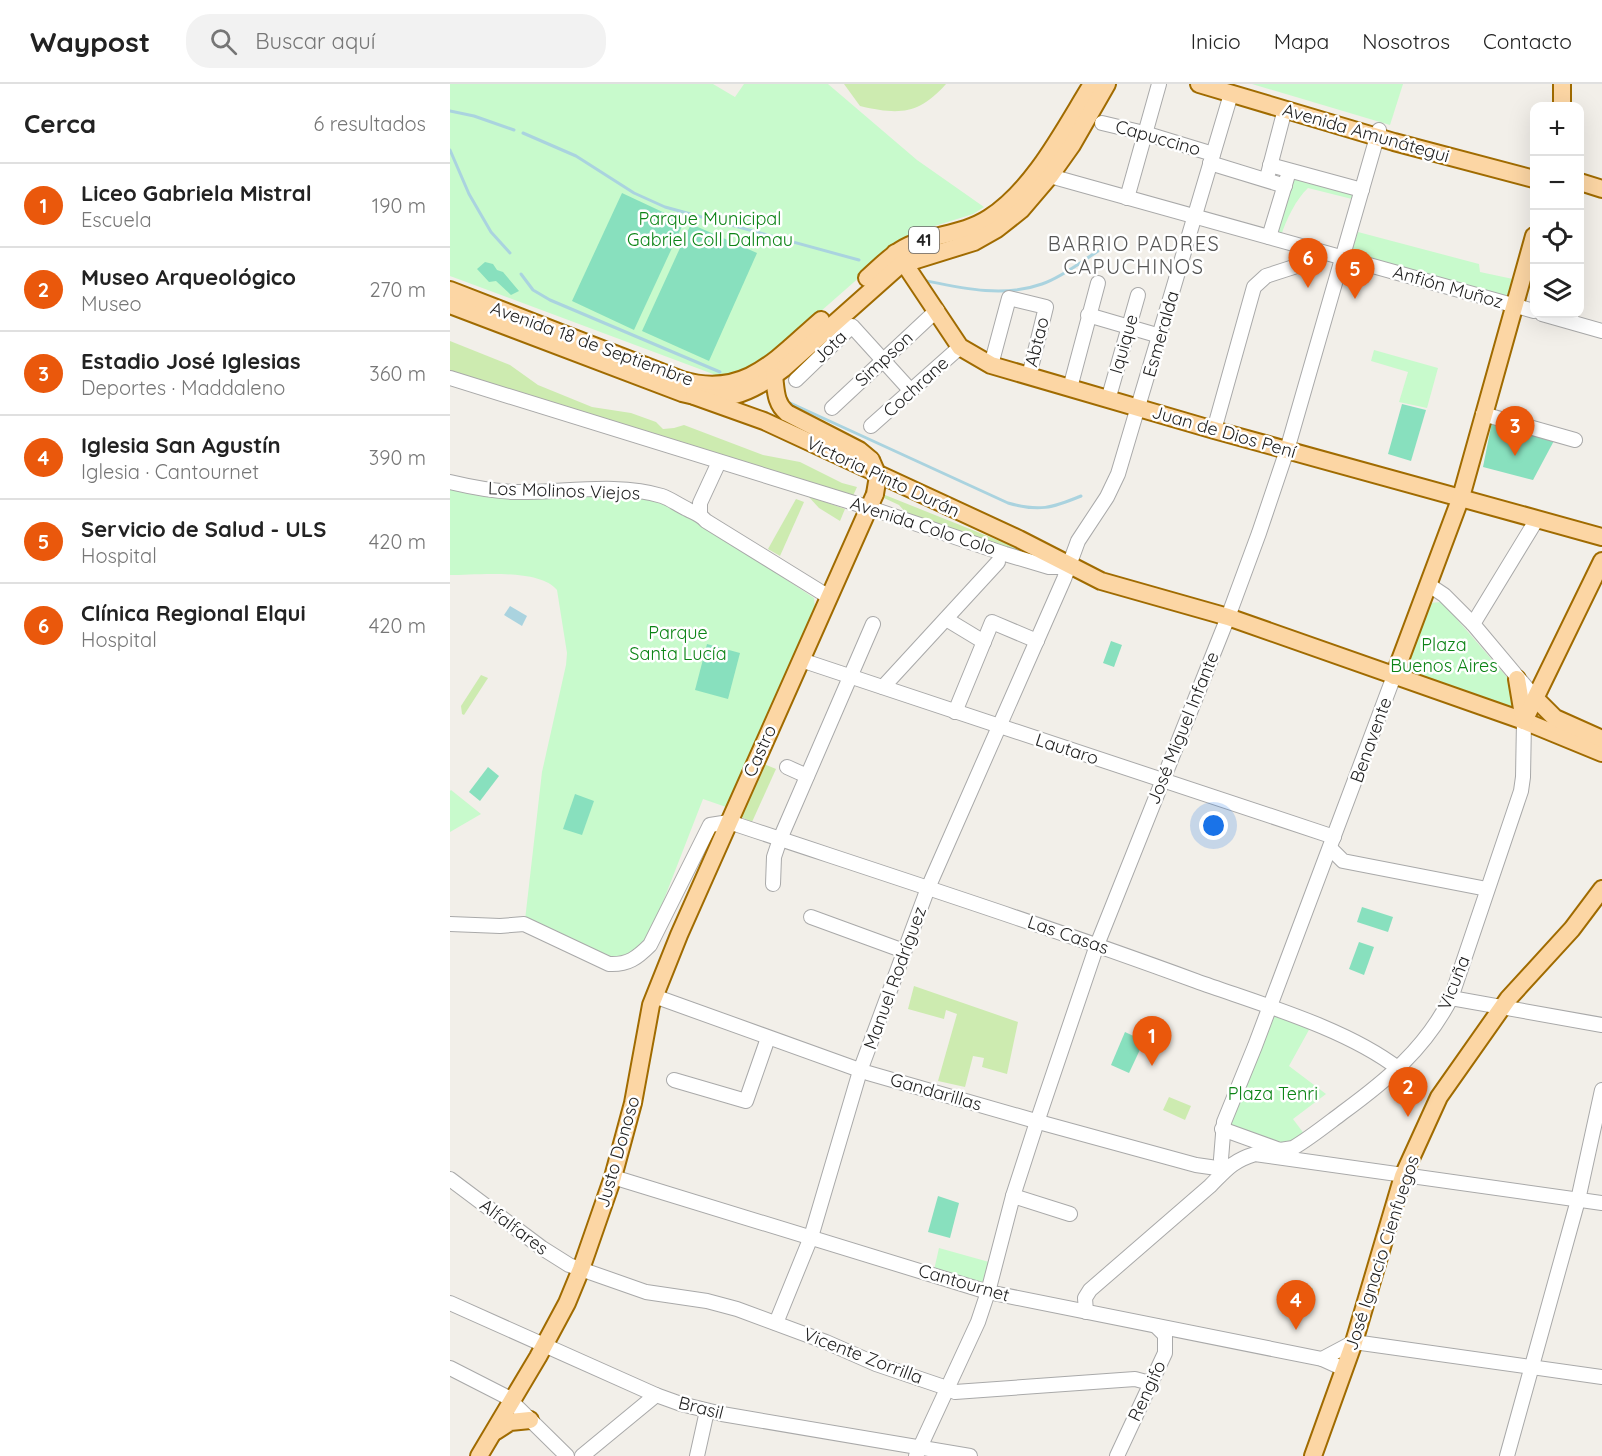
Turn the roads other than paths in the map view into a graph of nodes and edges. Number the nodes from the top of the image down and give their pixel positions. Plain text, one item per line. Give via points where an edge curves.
1 (1092, 84) edge
2 (1107, 84) edge
3 (1159, 84) edge
4 (1199, 84) edge
5 (1562, 84) edge
6 (1225, 89) edge
7 (1562, 102) edge
8 (1285, 109) junction
9 (1102, 123) dead end
10 (1144, 133) junction
11 (1378, 133) junction
12 (1212, 159) junction
13 (1270, 165) junction
14 (1530, 168) edge
15 (1289, 171) junction
16 (1050, 176) junction
17 (1530, 177) edge
18 (1266, 180) junction
19 (1584, 183) edge
20 (1285, 186) junction
21 (1602, 189) edge
22 (1362, 190) junction
23 (1584, 192) edge
24 (1127, 198) junction
25 (1602, 198) edge
26 (1195, 216) junction
27 (1269, 237) junction
28 (1312, 248) junction
29 (1530, 251) edge
30 (1342, 257) junction
31 (899, 258) junction
32 (1098, 283) dead end
33 (450, 290) edge
34 (1138, 295) dead end
35 (450, 305) edge
36 (1515, 306) junction
37 (937, 310) junction
38 (1530, 310) edge
39 (1088, 315) junction
40 (1556, 318) edge
41 (1129, 327) junction
42 (1602, 331) edge
43 (1160, 336) junction
44 (960, 347) junction
45 (882, 361) junction
46 (991, 364) junction
47 (774, 376) junction
48 (1029, 376) junction
49 (450, 378) edge
50 (796, 380) dead end
51 (1070, 388) junction
52 (910, 391) junction
53 (1110, 393) dead end
54 (694, 396) junction
55 (832, 408) dead end
56 (1139, 408) junction
57 (1484, 414) junction
58 (764, 421) junction
59 (871, 426) dead end
60 (1214, 430) junction
61 (825, 434) junction
62 (1575, 440) dead end
63 (1287, 450) junction
64 (718, 462) junction
65 (450, 482) edge
66 (1461, 497) junction
67 (873, 501) junction
68 (700, 514) junction
69 (1537, 519) junction
70 (1602, 537) edge
71 (1602, 561) edge
72 (998, 562) dead end
73 (1069, 565) junction
74 (1429, 585) junction
75 (829, 597) junction
76 (1228, 617) junction
77 (946, 619) junction
78 (873, 624) dead end
79 (1473, 624) junction
80 (1037, 641) junction
81 (984, 642) junction
82 (801, 660) junction
83 (1394, 675) junction
84 (850, 676) junction
85 (1517, 679) junction
86 (883, 687) junction
87 (1536, 699) junction
88 (955, 712) junction
89 (1524, 721) junction
90 (999, 727) junction
91 (1602, 739) edge
92 (1602, 753) edge
93 (787, 767) dead end
94 (807, 776) junction
95 (1163, 779) junction
96 (729, 822) junction
97 (780, 839) junction
98 (1332, 842) junction
99 (773, 884) dead end
100 (928, 888) junction
101 (1487, 889) junction
102 (1602, 889) edge
103 (811, 917) dead end
104 (450, 924) edge
105 (1097, 945) junction
106 (904, 951) junction
107 (654, 996) junction
108 (1451, 998) junction
109 (1269, 1007) junction
110 (1502, 1007) junction
111 (1602, 1025) edge
112 (768, 1038) junction
113 (1399, 1069) junction
114 (860, 1071) junction
115 (674, 1080) dead end
116 (1602, 1090) edge
117 (1037, 1121) junction
118 (1222, 1129) junction
119 (1302, 1143) junction
120 (1304, 1161) junction
121 (1224, 1169) junction
122 (1402, 1176) junction
123 (613, 1177) junction
124 (450, 1179) edge
125 (1013, 1196) junction
126 (1578, 1200) junction
127 (1602, 1203) edge
128 (1070, 1215) dead end
129 (811, 1237) junction
130 (581, 1269) junction
131 (988, 1292) junction
132 (450, 1303) edge
133 (1086, 1312) junction
134 (776, 1323) junction
135 (1156, 1326) junction
136 (1354, 1342) junction
137 (540, 1343) junction
138 (1322, 1359) junction
139 (450, 1368) edge
140 (1533, 1368) junction
141 (1344, 1369) junction
142 (1602, 1377) edge
143 (1150, 1383) junction
144 (948, 1389) junction
145 (656, 1395) junction
146 (509, 1399) junction
147 (707, 1411) junction
148 (530, 1420) junction
149 (490, 1439) junction
150 (918, 1452) edge
151 (473, 1456) edge
152 (479, 1456) edge
153 (567, 1456) edge
154 (582, 1456) edge
155 (697, 1456) edge
156 (970, 1456) edge
157 (1117, 1456) edge
158 (1313, 1456) edge
159 (1507, 1456) edge

1 - 31 main road, 41 via 1033,176 1000,209 963,231 915,243
2 - 16 main road, 41
3 - 10 street
4 - 6 main road, Avenida Amunátegui
5 - 7 main road
6 - 8 main road, Avenida Amunátegui
6 - 11 main road, Avenida Amunátegui
6 - 12 street, Esmeralda
8 - 11 main road, Avenida Amunátegui
8 - 13 street
9 - 10 street, Capuccino
10 - 12 street, Capuccino
10 - 24 street
11 - 14 main road, Avenida Amunátegui
11 - 17 main road, Avenida Amunátegui
11 - 22 street, José Miguel Infante
12 - 18 street, Capuccino
12 - 26 street, Esmeralda
13 - 15 street
13 - 18 street
15 - 20 street
15 - 22 street
16 - 24 street, Anfión Muñoz
16 - 31 main road, 41 via 1021,210 985,236 960,247
18 - 20 street, Capuccino
19 - 21 main road
20 - 27 street
22 - 30 street, José Miguel Infante
23 - 25 main road
24 - 26 street, Anfión Muñoz
26 - 27 street, Anfión Muñoz
26 - 43 street, Esmeralda
27 - 28 street, Anfión Muñoz
28 - 30 street, Anfión Muñoz
28 - 60 street via 1303,264 1266,276 1254,287
29 - 36 main road, Benavente
30 - 36 street, Anfión Muñoz
30 - 63 street, José Miguel Infante
31 - 33 main road, Avenida 18 de Septiembre / 41 via 759,372 736,382 707,385 682,380
31 - 37 main road, Juan de Dios Pení
31 - 47 main road, 41
32 - 39 street
34 - 41 street, Iquique
35 - 54 main road, Avenida 18 de Septiembre / 41
36 - 38 street, Anfión Muñoz
36 - 57 main road, Benavente
37 - 44 main road, Juan de Dios Pení
37 - 45 street, Simpson
39 - 41 street
39 - 51 street
40 - 42 street
41 - 43 street
41 - 53 street, Iquique
43 - 56 street, Esmeralda
44 - 46 main road, Juan de Dios Pení
44 - 52 street, Cochrane
45 - 50 street, Jota via 852,326
45 - 52 street, Jota
45 - 55 street, Simpson
46 - 48 main road, Juan de Dios Pení
46 - 48 street, Abtao via 1009,298 1046,307
47 - 54 main road, 41 via 739,395
47 - 61 main road via 781,408
48 - 51 main road, Juan de Dios Pení
49 - 64 street, Avenida Colo Colo
51 - 56 main road, Juan de Dios Pení
52 - 59 street, Cochrane
54 - 58 main road, Victoria Pinto Durán
56 - 60 main road, Juan de Dios Pení
56 - 73 street, Esmeralda via 1115,483 1081,535
57 - 62 street
57 - 66 main road, Benavente
58 - 61 main road
58 - 73 main road, Victoria Pinto Durán
60 - 63 main road, Juan de Dios Pení
61 - 67 main road, bridge via 871,460 878,476
63 - 66 main road, Juan de Dios Pení
63 - 76 street, José Miguel Infante
64 - 67 street, Avenida Colo Colo
64 - 68 street via 700,503
65 - 68 street, Los Molinos Viejos via 512,492 638,490
66 - 69 main road, Juan de Dios Pení
66 - 74 main road, Benavente
67 - 73 street, Avenida Colo Colo via 1038,564 1057,568
67 - 75 main road, Castro
68 - 75 street, Los Molinos Viejos
69 - 70 main road, Juan de Dios Pení
69 - 79 street
71 - 87 main road
72 - 77 street
73 - 76 main road, Avenida Colo Colo via 1101,581
73 - 80 street, Manuel Rodríguez
74 - 79 street
74 - 83 main road, Benavente
75 - 82 main road, Castro
76 - 83 main road, Avenida Colo Colo
76 - 95 street, José Miguel Infante
77 - 81 street
77 - 86 street
78 - 84 street
79 - 85 street
80 - 81 street via 992,622
80 - 90 street, Manuel Rodríguez
81 - 88 street
82 - 84 street, Lautaro
82 - 96 main road, Castro
83 - 89 main road, Avenida Colo Colo
83 - 98 street, Benavente
84 - 86 street, Lautaro
84 - 94 street
85 - 87 street
85 - 89 main road
86 - 88 street, Lautaro
87 - 89 main road
87 - 91 main road via 1556,718
88 - 90 street, Lautaro
89 - 92 main road, Avenida Colo Colo
89 - 101 street, Vicuña via 1522,783
90 - 95 street, Lautaro
90 - 100 street, Manuel Rodríguez
93 - 94 street
94 - 97 street
95 - 98 street, Lautaro
95 - 105 street, José Miguel Infante
96 - 97 street, Las Casas
96 - 104 street via 710,825 651,945 622,965 609,964 524,924
96 - 107 main road, Castro
97 - 99 street via 774,857
97 - 100 street, Las Casas
98 - 101 street, Lautaro via 1343,861
98 - 109 street, Benavente
100 - 105 street, Las Casas
100 - 106 street, Manuel Rodríguez
101 - 108 street, Vicuña
102 - 110 main road, José Ignacio Cienfuegos
103 - 106 street
105 - 109 street, Las Casas
105 - 117 street, José Miguel Infante
106 - 114 street, Manuel Rodríguez
107 - 112 street, Gandarillas
107 - 123 main road, Justo Donoso via 633,1103
108 - 110 street
108 - 113 street, Vicuña
109 - 113 street, Las Casas via 1375,1052
109 - 118 street, Benavente
110 - 111 street
110 - 122 main road, José Ignacio Cienfuegos via 1444,1088
112 - 114 street, Gandarillas
112 - 115 street via 746,1101
113 - 119 street, Vicuña
114 - 117 street, Gandarillas
114 - 129 street, Manuel Rodríguez
116 - 126 street
117 - 121 street, Gandarillas via 1196,1165
117 - 125 street, José Miguel Infante
118 - 119 street, Vicuña via 1280,1150
118 - 121 street, Benavente
119 - 120 street via 1298,1151
120 - 121 street via 1256,1154
120 - 122 street
121 - 133 street via 1210,1186 1090,1290 1085,1298
122 - 126 street
122 - 136 main road, José Ignacio Cienfuegos
123 - 129 street, Cantournet
123 - 130 main road, Justo Donoso
124 - 130 street, Alfalfares via 553,1256
125 - 128 street
125 - 131 street, José Miguel Infante
126 - 127 street
126 - 140 street
129 - 131 street, Cantournet
129 - 134 street, Manuel Rodríguez
130 - 134 street, Vicente Zorrilla via 646,1292 724,1305
130 - 137 main road, Justo Donoso via 567,1303 544,1328
131 - 133 street, Cantournet
131 - 144 street, José Miguel Infante
132 - 137 street, Brasil
133 - 135 street, Cantournet
134 - 144 street, Vicente Zorrilla
135 - 138 street, Cantournet
135 - 143 street, Rengifo via 1165,1335 1166,1346
136 - 138 street
136 - 140 street
136 - 141 main road, José Ignacio Cienfuegos
137 - 145 street, Brasil
137 - 146 main road, Justo Donoso
138 - 141 street, Cantournet
139 - 146 street
140 - 142 street
140 - 159 street
141 - 158 main road, José Ignacio Cienfuegos
143 - 144 street, Vicente Zorrilla via 1135,1379 963,1393
143 - 157 street, Rengifo
144 - 150 street, José Miguel Infante
145 - 147 street, Brasil
145 - 154 street
146 - 148 street
146 - 149 main road, Justo Donoso
146 - 151 main road, Justo Donoso
147 - 150 street, Brasil
147 - 155 street
148 - 149 main road via 510,1422
148 - 153 street
149 - 152 main road, Justo Donoso
150 - 156 street, Brasil

